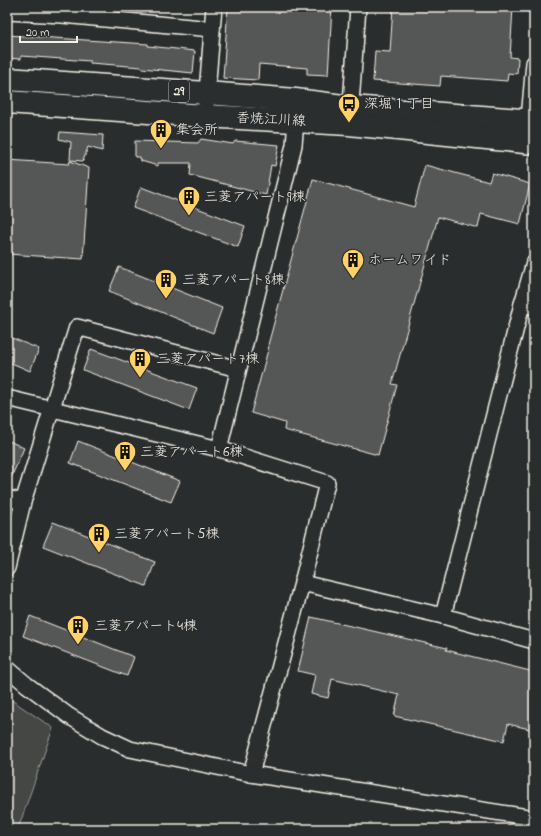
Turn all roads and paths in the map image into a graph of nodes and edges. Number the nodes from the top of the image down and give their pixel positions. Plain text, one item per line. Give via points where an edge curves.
1 (214, 7) edge
2 (358, 7) edge
3 (7, 12) edge
4 (212, 28) junction
5 (534, 63) edge
6 (7, 79) edge
7 (206, 93) junction
8 (7, 102) edge
9 (350, 115) junction
10 (205, 116) junction
11 (296, 121) junction
12 (531, 121) edge
13 (531, 143) edge
14 (534, 263) edge
15 (528, 306) edge
16 (238, 369) junction
17 (7, 398) edge
18 (52, 409) junction
19 (219, 449) junction
20 (7, 498) edge
21 (23, 502) junction
22 (7, 568) edge
23 (302, 583) junction
24 (443, 616) junction
25 (534, 641) edge
26 (7, 668) edge
27 (251, 774) junction
28 (534, 818) edge

1 - 4 street
2 - 9 street
3 - 4 street
4 - 7 street
5 - 12 street
6 - 7 main road, 香焼江川線 / 29
7 - 9 main road, 香焼江川線 / 29 via 295,100
7 - 10 street
8 - 10 main road, 香焼江川線 / 29
9 - 11 main road, 香焼江川線 / 29
9 - 12 main road, 香焼江川線 / 29
9 - 13 main road, 香焼江川線 / 29
10 - 11 main road, 香焼江川線 / 29
11 - 16 street via 294,145
12 - 13 street
14 - 15 street
15 - 24 street
16 - 18 street via 77,327
16 - 19 street
17 - 18 street
18 - 19 street
18 - 21 street
19 - 23 street via 327,483
20 - 21 street
21 - 22 street
23 - 24 street
23 - 27 street
24 - 25 street
26 - 27 street via 69,716 130,749
27 - 28 street

